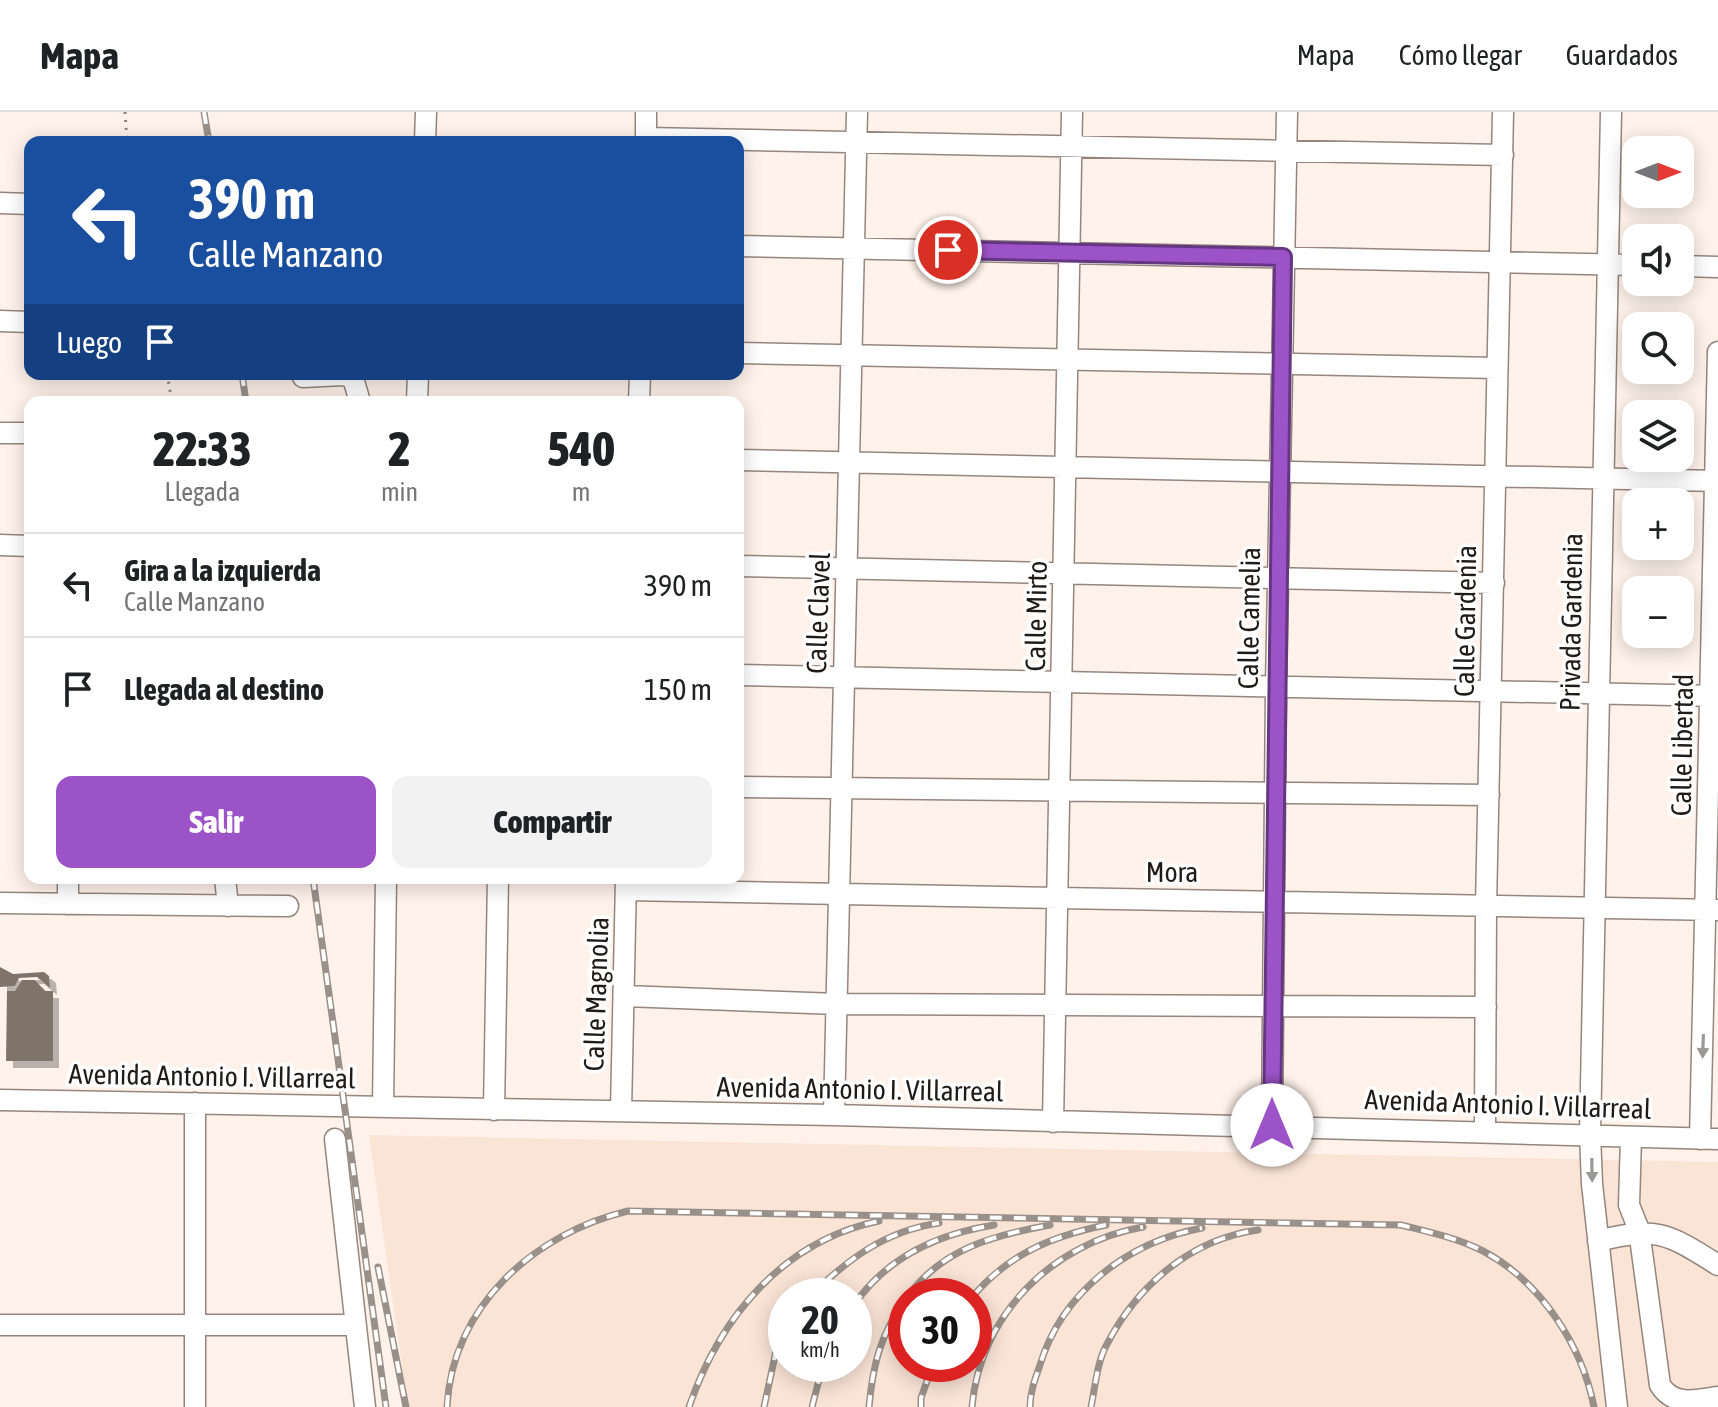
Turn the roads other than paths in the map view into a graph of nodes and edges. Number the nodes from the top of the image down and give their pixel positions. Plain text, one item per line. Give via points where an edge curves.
1 (426, 112) edge
2 (646, 112) edge
3 (857, 112) edge
4 (1072, 112) edge
5 (1287, 112) edge
6 (1503, 112) edge
7 (1611, 112) edge
8 (425, 136) edge
9 (646, 136) edge
10 (744, 141) edge
11 (857, 143) junction
12 (1072, 147) junction
13 (1287, 149) junction
14 (1503, 155) junction
15 (0, 203) edge
16 (24, 204) edge
17 (744, 246) edge
18 (855, 247) junction
19 (1071, 253) junction
20 (1283, 257) junction
21 (1500, 261) junction
22 (1608, 264) junction
23 (1622, 264) edge
24 (1694, 266) edge
25 (1718, 267) edge
26 (0, 321) edge
27 (24, 322) edge
28 (1718, 352) edge
29 (744, 353) edge
30 (853, 357) junction
31 (1068, 361) junction
32 (1281, 364) junction
33 (1497, 368) junction
34 (0, 433) edge
35 (24, 433) edge
36 (744, 460) edge
37 (851, 463) junction
38 (1067, 468) junction
39 (1280, 470) junction
40 (1494, 475) junction
41 (1603, 477) junction
42 (1716, 481) edge
43 (0, 545) edge
44 (24, 546) edge
45 (744, 566) edge
46 (847, 569) junction
47 (1064, 576) junction
48 (1278, 581) junction
49 (1494, 583) junction
50 (744, 675) edge
51 (844, 675) junction
52 (1063, 682) junction
53 (1276, 686) junction
54 (1492, 692) junction
55 (1597, 692) junction
56 (1715, 696) edge
57 (744, 787) edge
58 (843, 788) junction
59 (1061, 789) junction
60 (1275, 791) junction
61 (1489, 795) junction
62 (68, 884) edge
63 (226, 884) edge
64 (386, 884) edge
65 (498, 884) edge
66 (626, 884) edge
67 (840, 896) junction
68 (1058, 900) junction
69 (1274, 900) junction
70 (0, 903) edge
71 (68, 904) junction
72 (228, 906) junction
73 (288, 906) dead end
74 (1486, 906) junction
75 (1595, 907) junction
76 (1712, 910) edge
77 (625, 996) junction
78 (838, 1004) junction
79 (1056, 1005) junction
80 (1273, 1007) junction
81 (1486, 1007) junction
82 (0, 1100) edge
83 (195, 1103) junction
84 (383, 1107) junction
85 (494, 1110) junction
86 (621, 1111) junction
87 (834, 1115) junction
88 (1053, 1122) junction
89 (1272, 1125) junction
90 (1485, 1131) junction
91 (1590, 1134) junction
92 (1631, 1137) junction
93 (335, 1139) dead end
94 (1709, 1139) edge
95 (1629, 1205) junction
96 (1595, 1206) junction
97 (1639, 1230) junction
98 (1598, 1241) junction
99 (1718, 1265) edge
100 (0, 1325) edge
101 (195, 1325) junction
102 (354, 1325) junction
103 (1718, 1397) edge
104 (195, 1407) edge
105 (365, 1407) edge
106 (1617, 1407) edge

1 - 8 street
2 - 9 street
3 - 11 street, Calle Clavel
4 - 12 street, Calle Mirto
5 - 13 street, Calle Camelia
6 - 14 street, Calle Gardenia
7 - 22 street, Privada Gardenia
10 - 11 street
11 - 12 street
11 - 18 street, Calle Clavel
12 - 13 street
12 - 19 street, Calle Mirto
13 - 14 street
13 - 20 street, Calle Camelia
14 - 21 street, Calle Gardenia
15 - 16 street
17 - 18 street
18 - 19 street
18 - 30 street, Calle Clavel
19 - 20 street
19 - 31 street, Calle Mirto
20 - 21 street
20 - 32 street, Calle Camelia
21 - 22 street
21 - 33 street, Calle Gardenia
22 - 23 street
22 - 41 street, Privada Gardenia
24 - 25 street
26 - 27 street
28 - 42 street, Calle Libertad
29 - 30 street
30 - 31 street
30 - 37 street, Calle Clavel
31 - 32 street
31 - 38 street, Calle Mirto
32 - 33 street
32 - 39 street, Calle Camelia
33 - 40 street, Calle Gardenia
34 - 35 street
36 - 37 street
37 - 38 street
37 - 46 street, Calle Clavel
38 - 39 street
38 - 47 street, Calle Mirto
39 - 40 street
39 - 48 street, Calle Camelia
40 - 41 street
40 - 49 street, Calle Gardenia
41 - 42 street
41 - 55 street, Privada Gardenia
42 - 56 street, Calle Libertad
43 - 44 street
45 - 46 street
46 - 47 street
46 - 51 street, Calle Clavel
47 - 48 street
47 - 52 street, Calle Mirto
48 - 49 street
48 - 53 street, Calle Camelia
49 - 54 street, Calle Gardenia
50 - 51 street
51 - 52 street
51 - 58 street, Calle Clavel
52 - 53 street
52 - 59 street, Calle Mirto
53 - 54 street
53 - 60 street, Calle Camelia
54 - 55 street
54 - 61 street, Calle Gardenia
55 - 56 street
55 - 75 street, Privada Gardenia
56 - 76 street, Calle Libertad
57 - 58 street
58 - 59 street
58 - 67 street, Calle Clavel
59 - 60 street
59 - 68 street, Calle Mirto
60 - 61 street
60 - 69 street, Calle Camelia
61 - 74 street, Calle Gardenia
62 - 71 street
63 - 72 street
64 - 84 street
65 - 85 street
66 - 67 street, Mora
66 - 77 street, Calle Magnolia
67 - 68 street, Mora
67 - 78 street, Calle Clavel
68 - 69 street, Mora
68 - 79 street, Calle Mirto
69 - 74 street, Mora
69 - 80 street, Calle Camelia
70 - 71 street
71 - 72 street
72 - 73 street
74 - 75 street, Mora
74 - 81 street, Calle Gardenia
75 - 76 street, Mora
75 - 91 street, Privada Gardenia
76 -> 94 street, Calle Libertad
77 - 78 street
77 - 86 street, Calle Magnolia
78 - 79 street
78 - 87 street, Calle Clavel
79 - 80 street
79 - 88 street, Calle Mirto
80 - 81 street
80 - 89 street, Calle Camelia
81 - 90 street, Calle Gardenia
82 - 83 street, Avenida Antonio I. Villarreal
83 - 84 street, Avenida Antonio I. Villarreal
83 - 101 street
84 - 85 street, Avenida Antonio I. Villarreal
85 - 86 street, Avenida Antonio I. Villarreal
86 - 87 street, Avenida Antonio I. Villarreal
87 - 88 street, Avenida Antonio I. Villarreal
88 - 89 street, Avenida Antonio I. Villarreal
89 - 90 street, Avenida Antonio I. Villarreal
90 - 91 street, Avenida Antonio I. Villarreal
91 - 92 street, Avenida Antonio I. Villarreal
91 -> 96 street, Privada Gardenia
92 - 94 street, Avenida Antonio I. Villarreal
92 - 95 street
93 - 102 street
95 - 96 street
95 - 97 street
96 - 98 street, Privada Gardenia
97 - 98 street
97 - 99 street via 1677,1241
97 - 103 street via 1660,1385 1678,1401
98 - 106 street, Privada Gardenia
100 - 101 street
101 - 102 street
101 - 104 street
102 - 105 street

